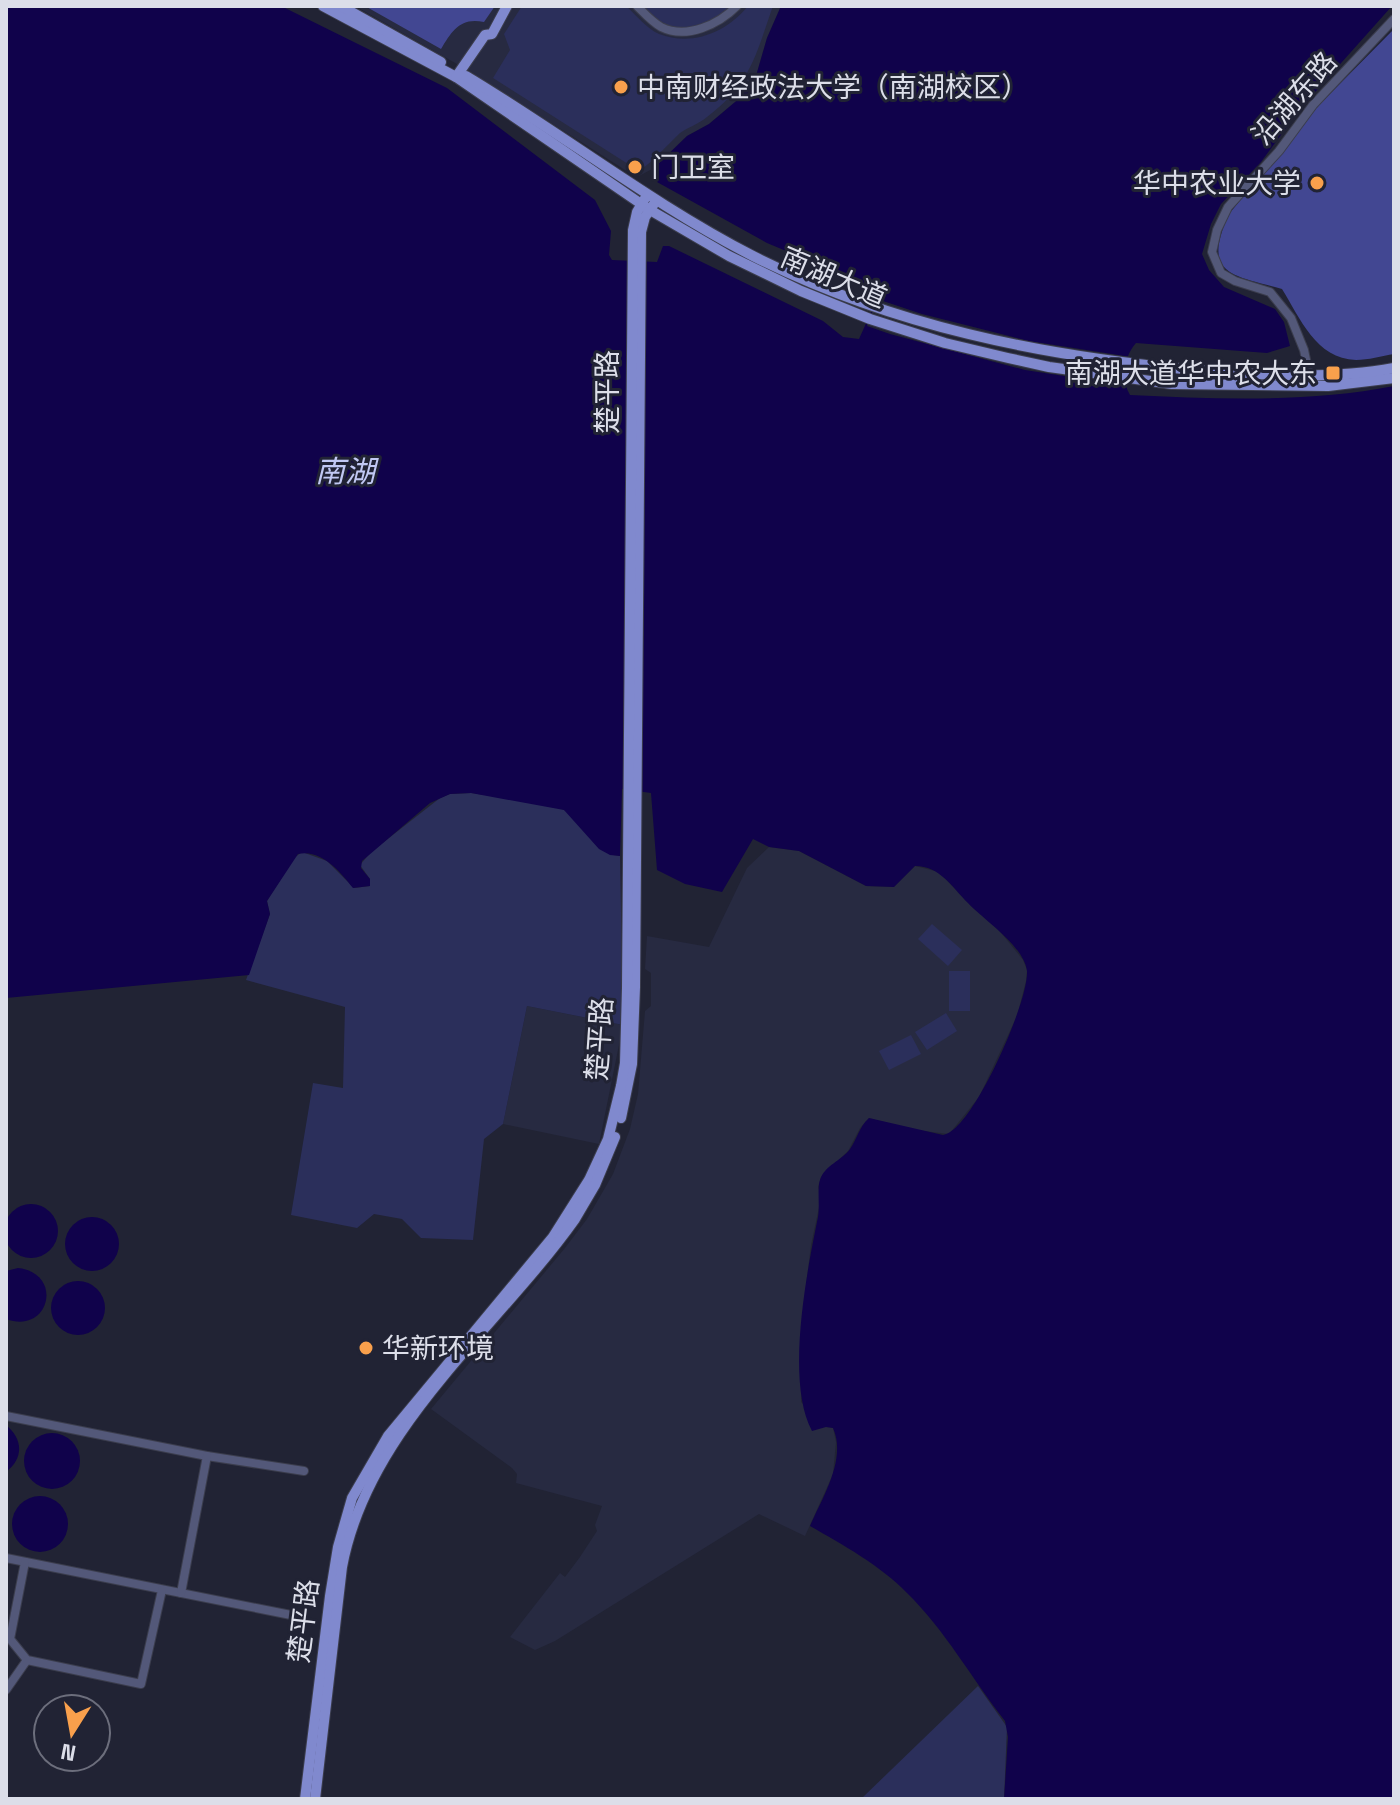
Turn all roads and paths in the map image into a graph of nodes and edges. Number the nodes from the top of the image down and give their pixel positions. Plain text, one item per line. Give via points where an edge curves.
1 (323, 6) edge
2 (341, 6) edge
3 (507, 6) edge
4 (637, 6) edge
5 (737, 6) edge
6 (1394, 19) edge
7 (457, 75) junction
8 (649, 203) junction
9 (1394, 368) edge
10 (1309, 374) junction
11 (1394, 378) edge
12 (631, 936) junction
13 (6, 1416) edge
14 (207, 1456) junction
15 (304, 1471) dead end
16 (6, 1558) edge
17 (25, 1562) junction
18 (162, 1590) junction
19 (181, 1593) junction
20 (301, 1617) dead end
21 (27, 1660) junction
22 (6, 1690) edge
23 (305, 1799) edge
24 (315, 1799) edge

1 - 7 main road, 南湖大道
2 - 7 main road, 南湖大道
3 - 7 main road via 492,34 479,40
4 - 5 street via 663,28 679,31 722,20
6 - 10 street, 沿湖东路 via 1313,105 1228,207 1217,230 1212,252 1221,273 1270,292 1291,318
7 - 8 main road, 南湖大道
8 - 10 main road, 南湖大道 via 756,257 949,330 1121,363
8 - 11 main road, 南湖大道 via 729,256 801,291 945,343 1049,367 1172,384 1310,387
8 - 12 main road, 楚平路 via 634,220
9 - 10 main road, 南湖大道
12 - 23 main road, 楚平路 via 624,1074 612,1127 589,1180 553,1237 388,1436 352,1498 330,1596
12 - 24 main road, 楚平路 via 631,1076 602,1171 558,1241 405,1427 361,1501 342,1567
13 - 14 street
14 - 15 street
14 - 19 street
16 - 17 street
17 - 18 street
17 - 21 street via 10,1639
18 - 19 street
18 - 21 street via 141,1684
19 - 20 street
21 - 22 street

